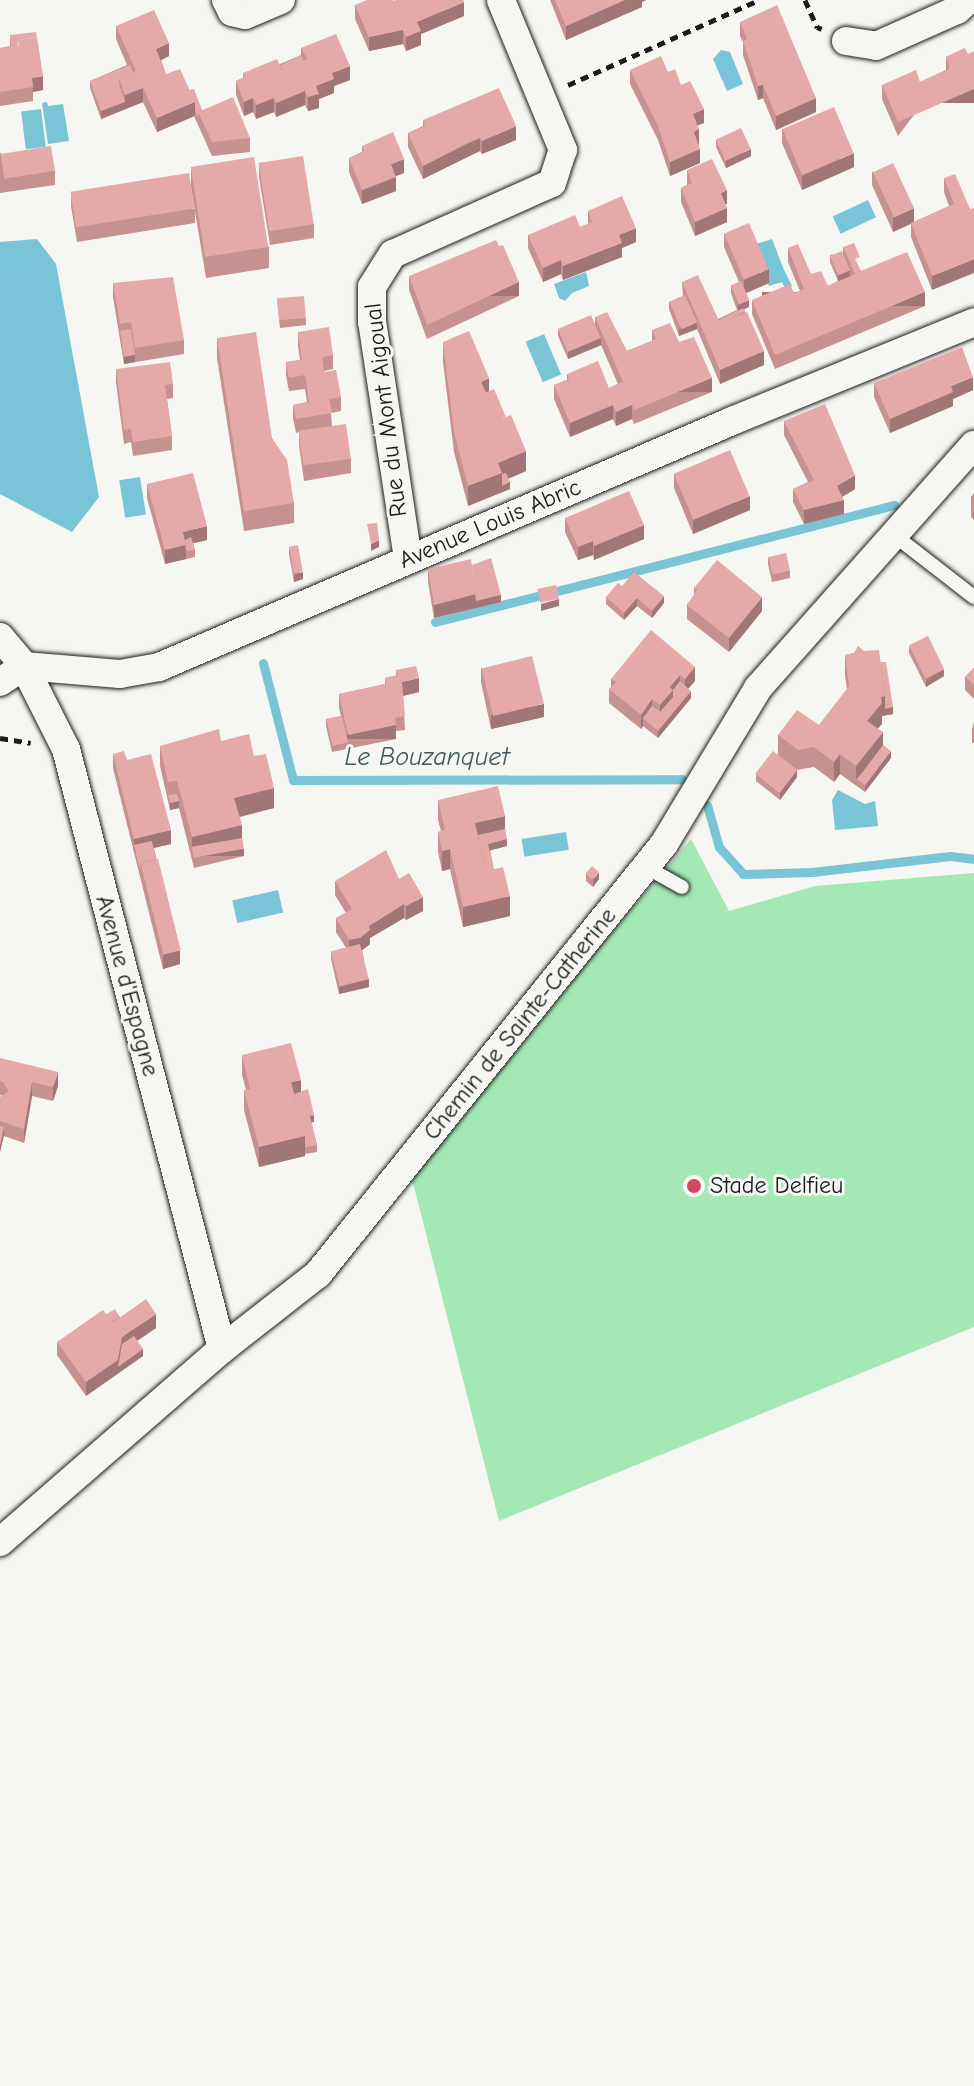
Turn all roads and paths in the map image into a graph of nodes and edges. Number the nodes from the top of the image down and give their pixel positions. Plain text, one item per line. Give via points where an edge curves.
1 (226, 0) edge
2 (281, 0) edge
3 (501, 0) edge
4 (759, 0) edge
5 (968, 0) edge
6 (846, 41) dead end
7 (541, 97) junction
8 (974, 322) edge
9 (974, 445) edge
10 (894, 535) junction
11 (408, 559) junction
12 (974, 597) edge
13 (0, 637) edge
14 (24, 666) junction
15 (0, 682) edge
16 (646, 867) junction
17 (682, 887) dead end
18 (222, 1349) junction
19 (0, 1542) edge

1 - 2 street via 232,12 245,15
3 - 7 street, Rue du Mont Aigoual
4 - 7 path
5 - 6 street via 957,10 876,46
7 - 11 street, Rue du Mont Aigoual via 563,150 552,183 393,254 372,287 372,322
8 - 11 street, Avenue Louis Abric
9 - 10 street, Chemin de Sainte-Catherine
10 - 12 lane
10 - 16 street, Chemin de Sainte-Catherine via 758,688
11 - 14 street, Avenue Louis Abric via 159,667 120,674
13 - 14 street, Avenue d'Espagne
14 - 15 street
14 - 18 street, Avenue d'Espagne via 66,749
16 - 17 lane
16 - 18 street, Chemin de Sainte-Catherine via 318,1274
18 - 19 street, Chemin de Sainte-Catherine

